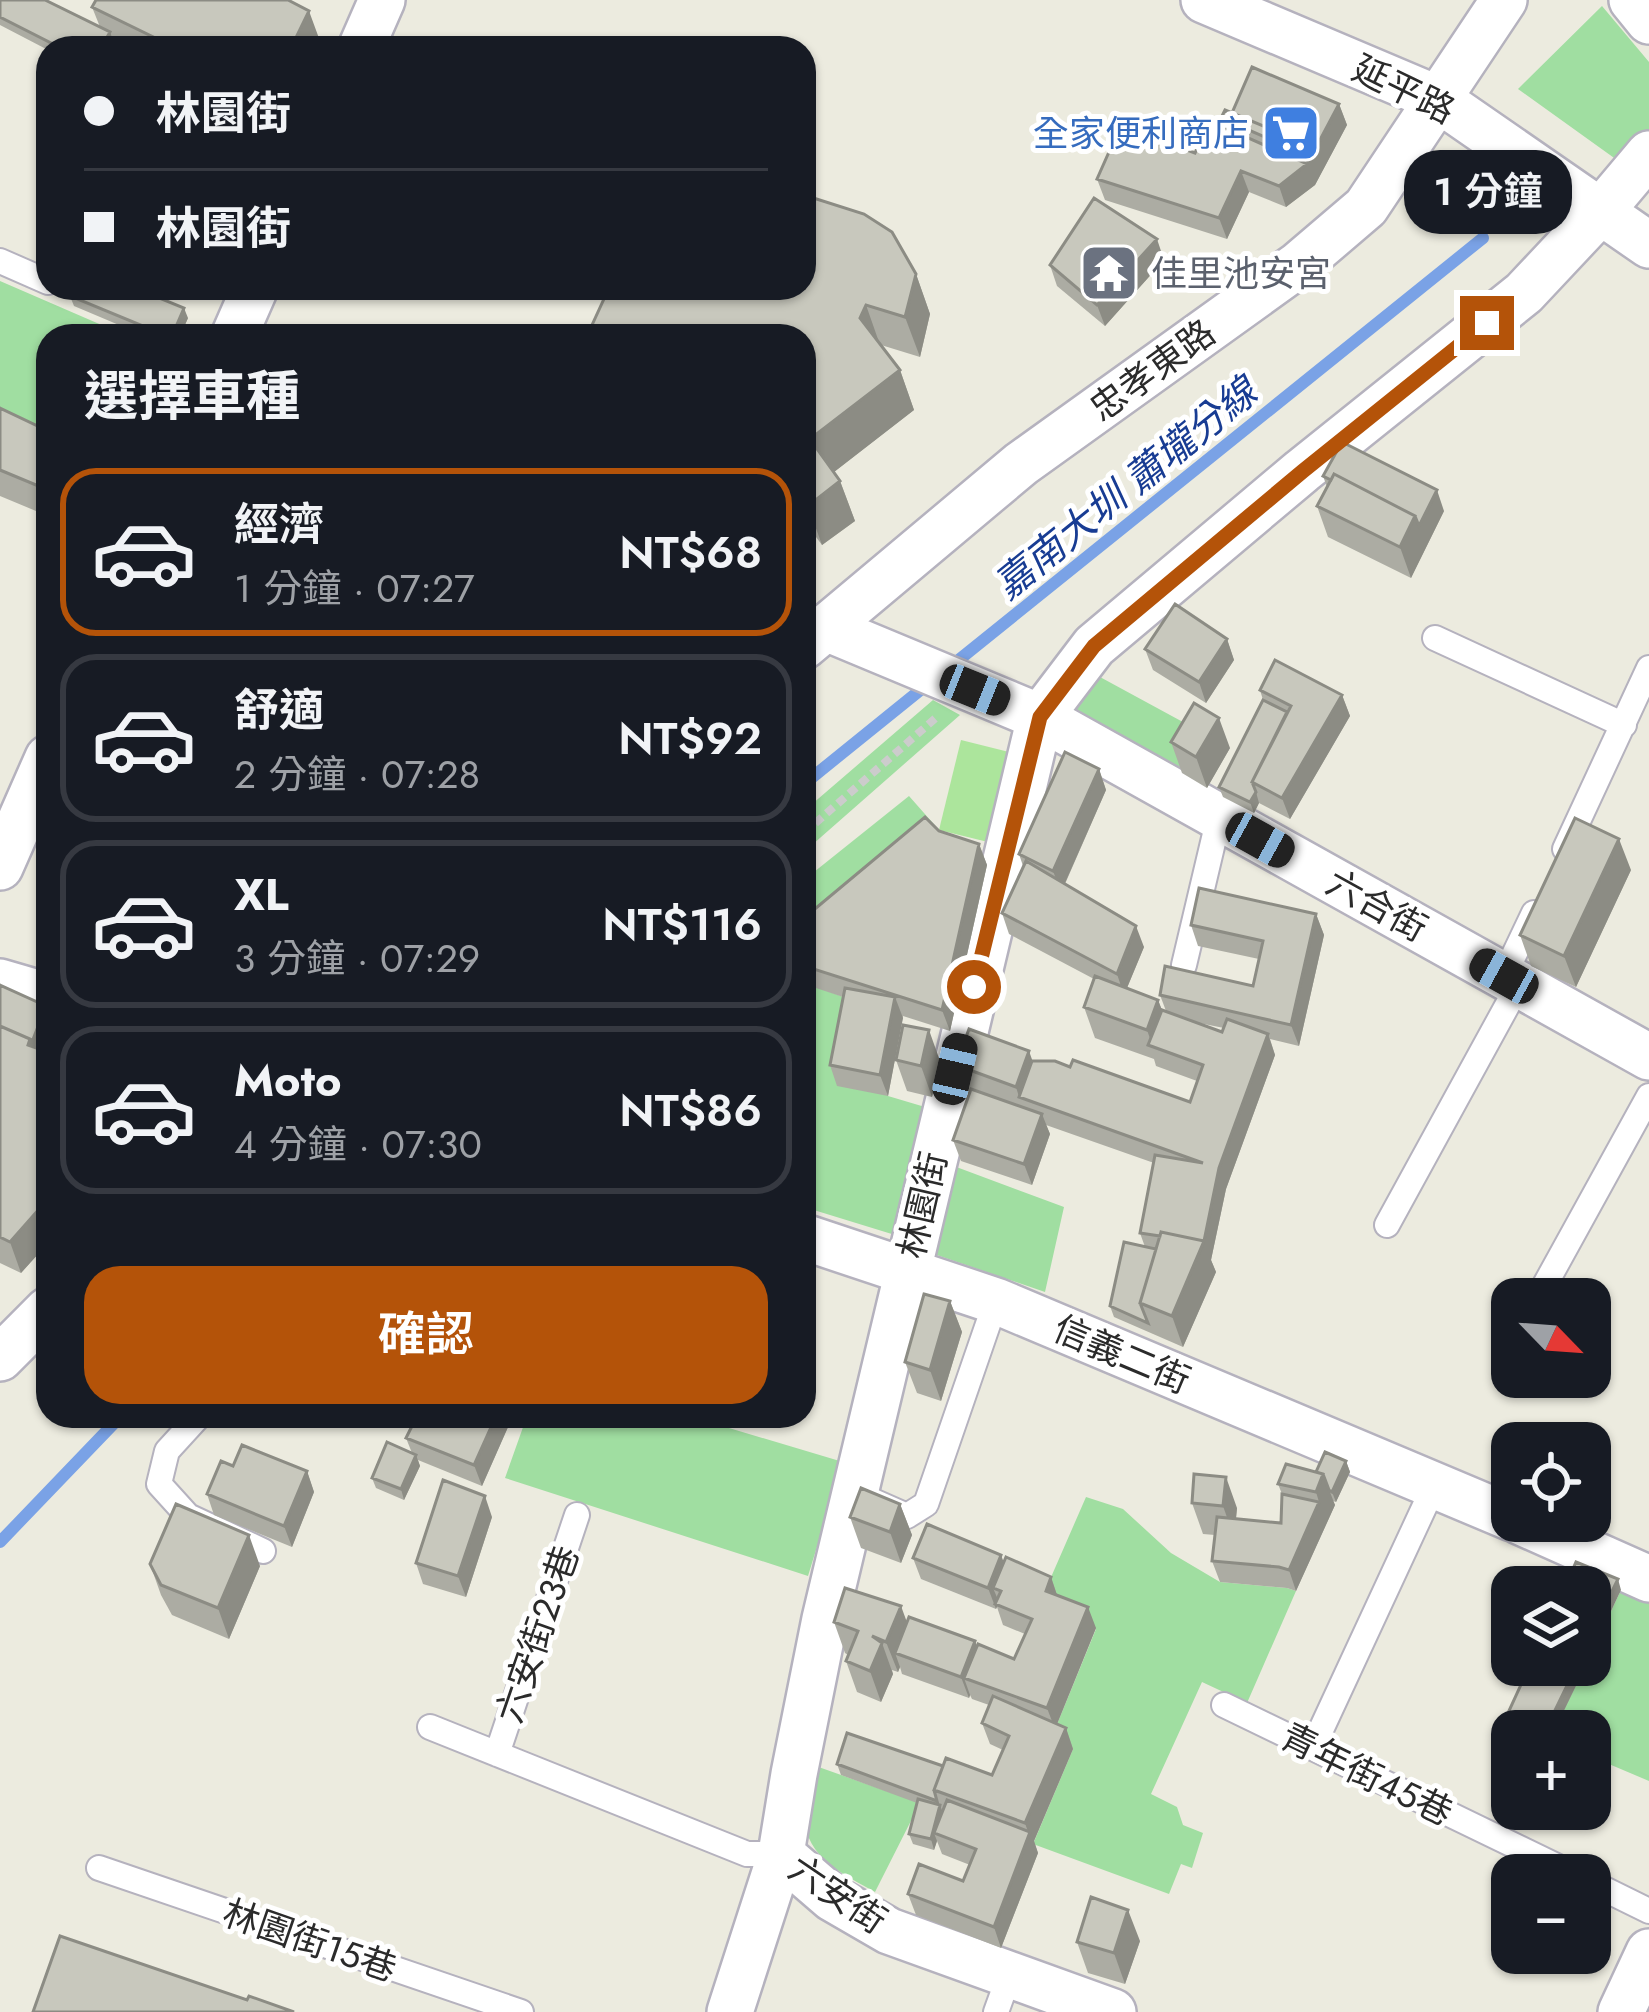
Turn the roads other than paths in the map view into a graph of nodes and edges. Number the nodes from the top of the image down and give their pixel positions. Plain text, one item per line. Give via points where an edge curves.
1 (382, 0) edge
2 (1204, 0) edge
3 (1504, 0) edge
4 (1632, 0) edge
5 (1649, 21) edge
6 (366, 36) edge
7 (1438, 99) junction
8 (1649, 154) edge
9 (1601, 211) junction
10 (1649, 245) edge
11 (0, 261) edge
12 (36, 277) edge
13 (816, 627) edge
14 (816, 633) edge
15 (1435, 638) dead end
16 (1649, 668) edge
17 (1040, 717) junction
18 (1624, 724) junction
19 (36, 785) edge
20 (1219, 817) junction
21 (0, 867) edge
22 (1184, 965) edge
23 (1511, 980) junction
24 (0, 982) edge
25 (36, 992) edge
26 (1649, 1057) edge
27 (1649, 1096) edge
28 (1387, 1225) dead end
29 (816, 1242) edge
30 (906, 1272) junction
31 (1549, 1278) edge
32 (996, 1301) junction
33 (36, 1322) edge
34 (0, 1358) edge
35 (189, 1428) edge
36 (1435, 1484) junction
37 (856, 1494) junction
38 (1491, 1509) edge
39 (577, 1515) dead end
40 (1565, 1542) edge
41 (263, 1551) dead end
42 (1649, 1579) edge
43 (1224, 1705) dead end
44 (430, 1727) dead end
45 (1313, 1748) junction
46 (496, 1754) junction
47 (782, 1854) junction
48 (1532, 1854) edge
49 (99, 1868) dead end
50 (1611, 1892) edge
51 (1649, 1911) edge
52 (1649, 1952) edge
53 (1002, 1994) edge
54 (521, 2012) edge
55 (730, 2012) edge
56 (1114, 2012) edge
57 (1621, 2012) edge

1 - 6 street
2 - 7 street, 延平路
3 - 7 street, 忠孝東路
4 - 5 street
7 - 9 street, 延平路
7 - 13 street, 忠孝東路 via 1366,207 1298,265 1022,464
8 - 9 street, 林園街
9 - 10 street, 延平路
9 - 17 street, 林園街 via 1524,293 1094,646
11 - 12 lane
14 - 17 street, 六合街
15 - 18 lane
16 - 18 lane
17 - 20 street, 六合街
17 - 30 street, 林園街
18 - 23 lane
19 - 21 street
20 - 22 lane
20 - 23 street, 六合街
23 - 26 street, 六合街
23 - 28 lane
24 - 25 street
27 - 31 lane
29 - 30 street, 信義二街
30 - 32 street, 信義二街
30 - 37 street, 林園街
32 - 36 street, 信義二街
32 - 37 lane via 926,1504 908,1516
33 - 34 street
35 - 41 lane via 167,1451 159,1484 188,1516
36 - 38 street, 信義二街
36 - 45 lane
37 - 47 street, 林園街
39 - 46 lane, 六安街23巷
40 - 42 street, 信義二街
43 - 45 lane, 青年街45巷
44 - 46 lane, 六安街
45 - 48 lane, 青年街45巷
46 - 47 lane, 六安街 via 747,1854
47 - 53 street, 六安街 via 832,1898
47 - 55 street, 林園街
49 - 54 lane, 林園街15巷
50 - 51 lane
52 - 57 street
53 - 56 street, 六安街

